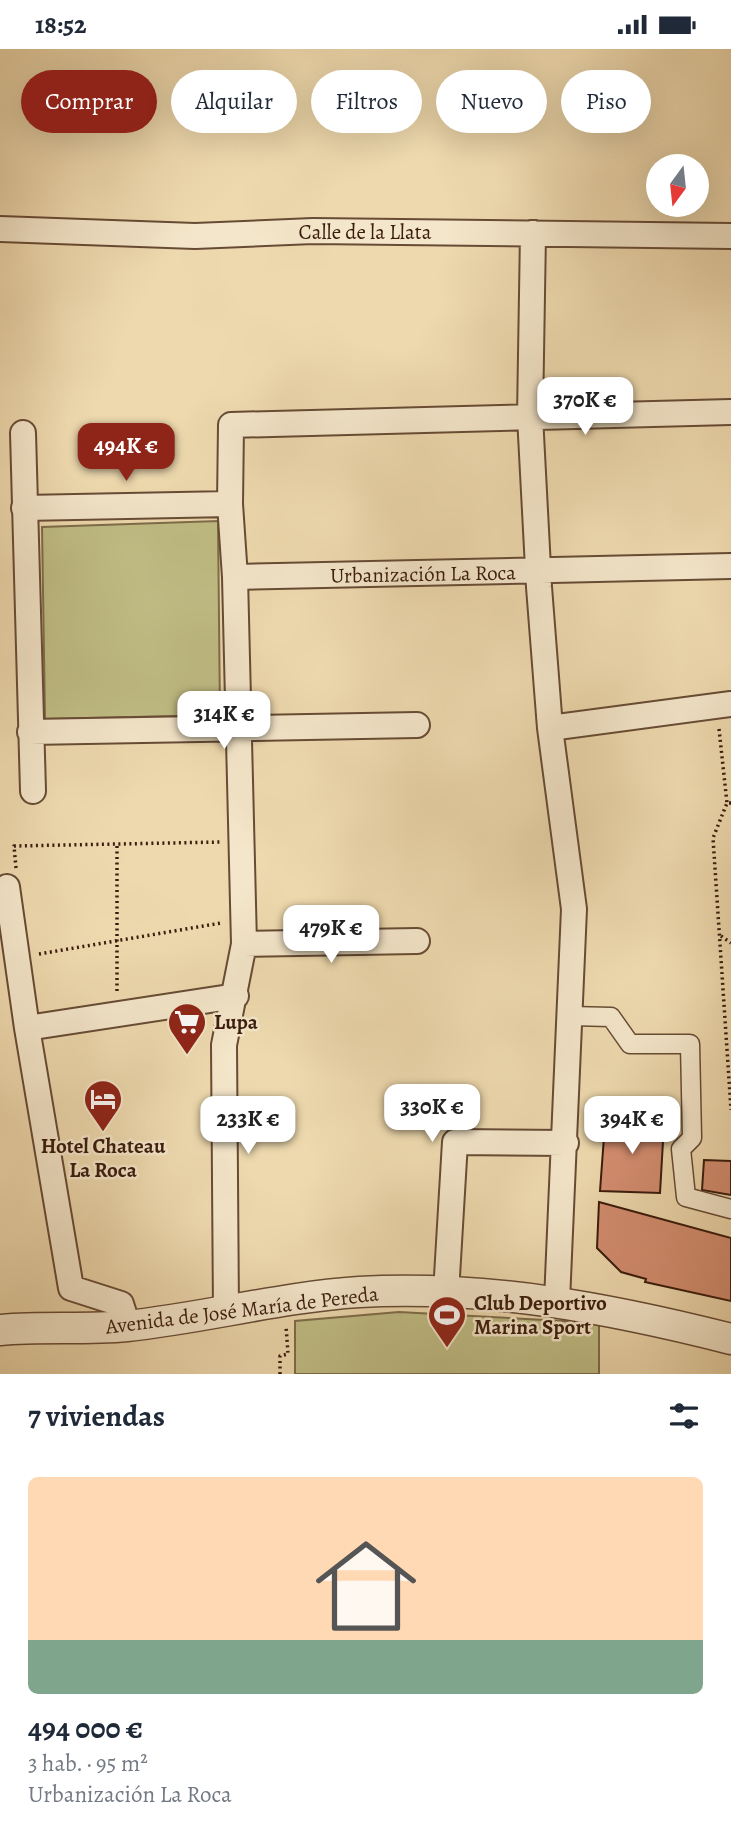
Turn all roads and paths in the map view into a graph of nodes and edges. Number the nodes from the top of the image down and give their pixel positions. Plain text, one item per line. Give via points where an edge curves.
1 (0, 229) edge
2 (533, 233) junction
3 (731, 236) edge
4 (731, 412) edge
5 (530, 416) junction
6 (23, 433) dead end
7 (230, 504) junction
8 (24, 508) junction
9 (731, 566) edge
10 (538, 573) junction
11 (235, 577) junction
12 (724, 705) edge
13 (417, 725) dead end
14 (237, 728) junction
15 (550, 728) junction
16 (30, 731) junction
17 (33, 791) dead end
18 (729, 803) edge
19 (241, 841) junction
20 (117, 845) junction
21 (7, 887) joint
22 (244, 932) junction
23 (721, 936) junction
24 (118, 939) junction
25 (417, 941) dead end
26 (731, 943) edge
27 (17, 959) junction
28 (236, 996) junction
29 (116, 1014) junction
30 (570, 1016) junction
31 (27, 1028) junction
32 (731, 1111) edge
33 (566, 1143) junction
34 (731, 1209) edge
35 (446, 1293) junction
36 (558, 1301) junction
37 (284, 1303) junction
38 (226, 1312) junction
39 (128, 1326) junction
40 (0, 1329) edge
41 (731, 1339) edge
42 (280, 1374) edge

1 - 2 street, Calle de la Llata via 195,236 313,231
2 - 3 street, Calle de la Llata
2 - 5 street, Urbanización La Roca
4 - 5 street
5 - 7 street via 231,425
5 - 10 street, Urbanización La Roca
6 - 8 street
7 - 8 street
7 - 11 street
8 - 16 street
9 - 10 street
10 - 11 street, Urbanización La Roca
10 - 15 street
11 - 14 street
12 - 15 street
12 - 18 path
13 - 14 street
14 - 16 street
14 - 19 street
15 - 30 street via 574,909
16 - 17 street
18 - 23 path via 713,838
19 - 20 path
19 - 22 street
20 - 21 path via 14,846 17,874
20 - 24 path
21 - 27 street
22 - 24 path
22 - 25 street
22 - 28 street
23 - 26 path
23 - 32 path
24 - 27 path
24 - 29 path
27 - 31 street
28 - 29 street
28 - 38 street via 224,1045
29 - 31 street
30 - 33 street
30 - 34 street via 611,1017 630,1044 690,1044 692,1138 681,1149 686,1197
31 - 39 street via 71,1288 121,1304
33 - 35 street via 455,1142
33 - 36 street
35 - 36 street, Avenida de José María de Pereda
35 - 37 street, Avenida de José María de Pereda via 359,1292
36 - 41 street, Avenida de José María de Pereda
37 - 38 street, Avenida de José María de Pereda
37 - 42 path via 288,1354 280,1356
38 - 39 street, Avenida de José María de Pereda
39 - 40 street, Avenida de José María de Pereda

